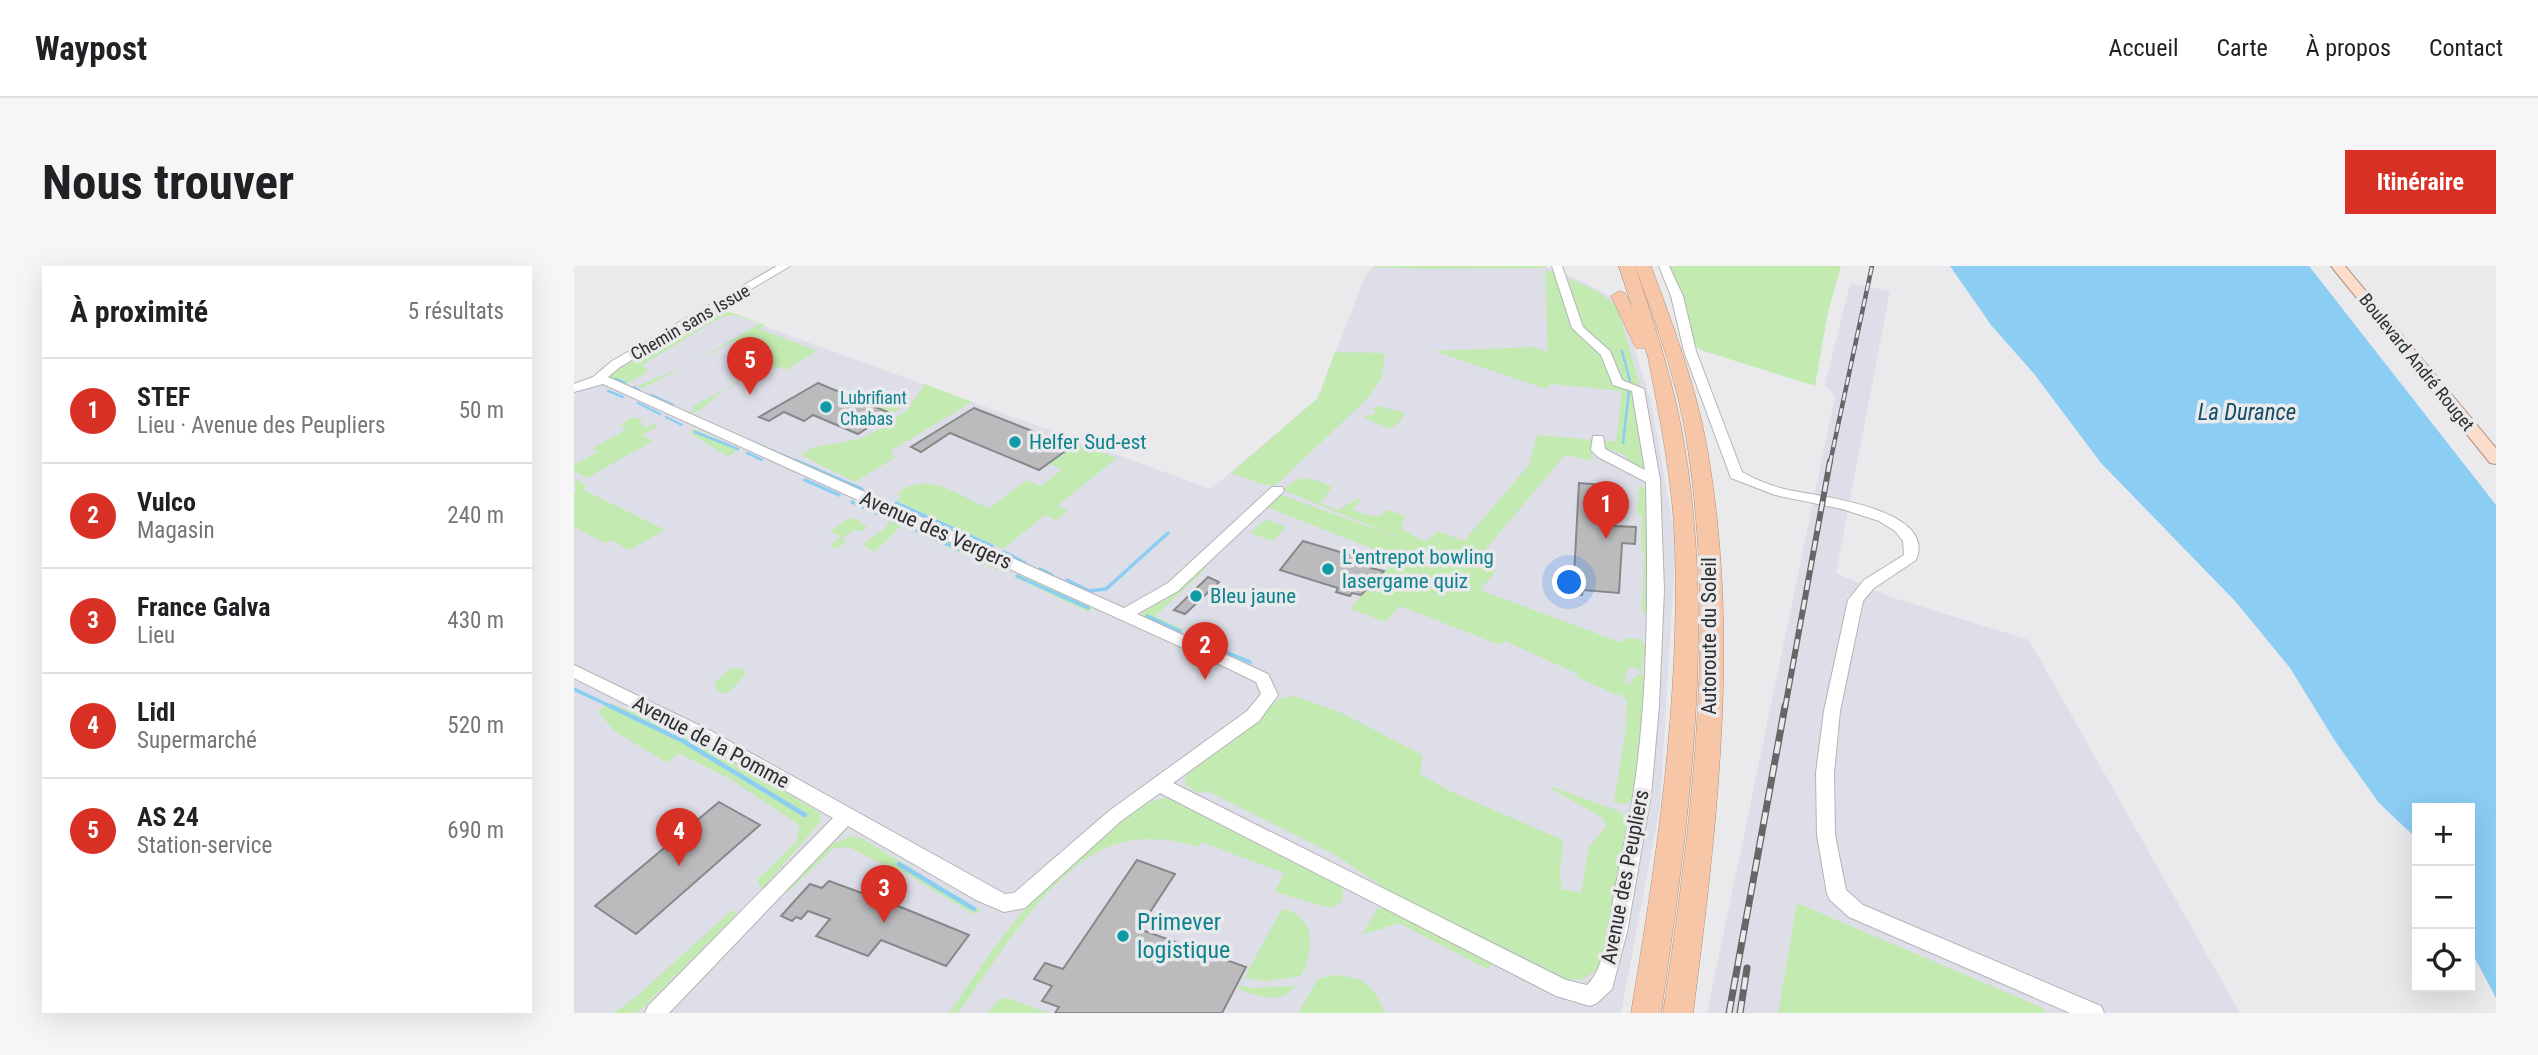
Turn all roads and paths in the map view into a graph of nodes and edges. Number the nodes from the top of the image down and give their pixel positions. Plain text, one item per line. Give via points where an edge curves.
1 (785, 266) edge
2 (1558, 266) edge
3 (1627, 266) edge
4 (1643, 266) edge
5 (1664, 266) edge
6 (2338, 266) edge
7 (1619, 296) dead end
8 (597, 380) junction
9 (574, 388) edge
10 (1598, 439) dead end
11 (2496, 459) edge
12 (1653, 480) junction
13 (1277, 490) dead end
14 (1685, 526) junction
15 (1125, 615) junction
16 (574, 671) edge
17 (1158, 784) junction
18 (845, 817) junction
19 (656, 1009) edge
20 (1646, 1013) edge
21 (1678, 1013) edge
22 (2094, 1013) edge

1 - 8 street, Chemin sans Issue via 616,364
2 - 12 street, Avenue des Peupliers via 1577,328 1606,354 1617,382 1638,389
3 - 14 highway, Autoroute du Soleil via 1662,369 1677,446
4 - 21 highway, Autoroute du Soleil via 1667,327 1688,402 1709,545 1708,769
5 - 22 street via 1736,475 1758,486 1877,514 1902,531 1911,545 1911,556 1905,562 1868,584 1856,600 1849,625 1825,774 1826,835 1837,894 1856,911
6 - 11 main road, Boulevard André Rouget
7 - 14 highway via 1641,342 1656,393 1675,500
8 - 9 street, Chemin sans Issue
8 - 15 street, Avenue des Vergers
10 - 12 street via 1603,454
12 - 17 street, Avenue des Peupliers via 1656,630 1642,795 1605,982 1590,996 1563,989
13 - 15 street via 1173,587
14 - 20 highway, Autoroute du Soleil via 1687,634 1681,774
15 - 17 street, Avenue des Vergers via 1262,677 1270,695 1253,716
16 - 18 street, Avenue de la Pomme via 705,736
17 - 18 street, Avenue de la Pomme via 1018,902 1004,903 983,894
18 - 19 street

